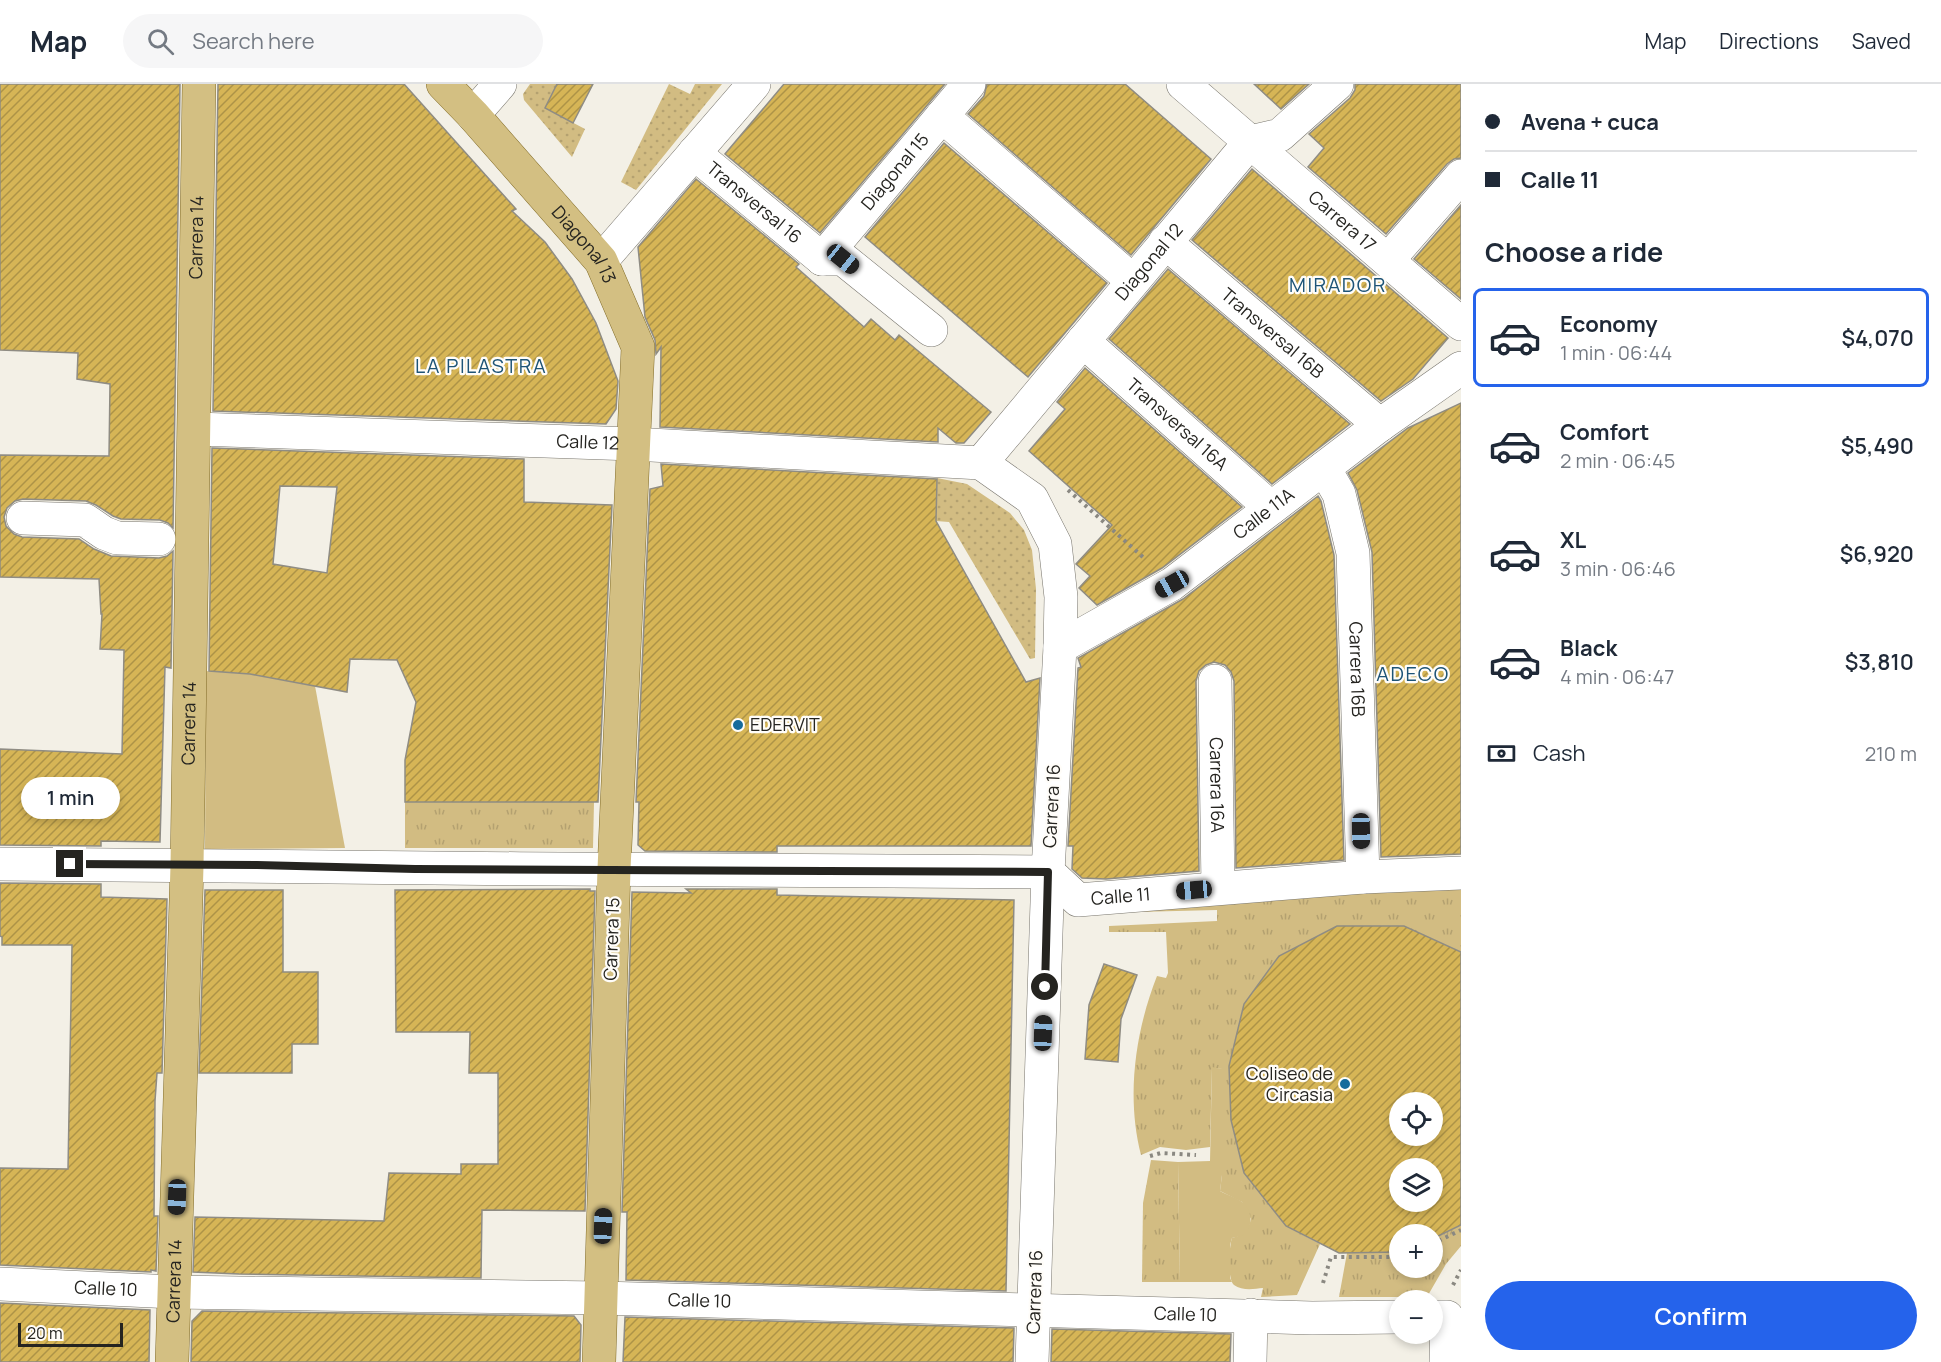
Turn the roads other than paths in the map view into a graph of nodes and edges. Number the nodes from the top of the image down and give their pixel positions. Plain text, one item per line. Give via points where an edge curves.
1 (199, 84) edge
2 (443, 84) edge
3 (500, 84) edge
4 (754, 84) edge
5 (969, 84) edge
6 (1183, 84) edge
7 (1337, 84) edge
8 (473, 115) junction
9 (942, 116) junction
10 (1250, 142) junction
11 (693, 153) junction
12 (1461, 176) edge
13 (1165, 242) junction
14 (822, 259) junction
15 (1388, 260) junction
16 (601, 261) junction
17 (1133, 281) junction
18 (1461, 324) edge
19 (931, 330) dead end
20 (1083, 341) junction
21 (1461, 368) edge
22 (1380, 424) junction
23 (195, 429) junction
24 (633, 444) junction
25 (981, 463) junction
26 (1324, 468) junction
27 (1271, 508) junction
28 (22, 518) dead end
29 (174, 538) junction
30 (1060, 647) junction
31 (1215, 681) dead end
32 (0, 864) edge
33 (187, 866) junction
34 (614, 869) junction
35 (1048, 872) junction
36 (1461, 873) edge
37 (1363, 877) junction
38 (1218, 888) junction
39 (0, 1284) edge
40 (174, 1292) junction
41 (601, 1298) junction
42 (1034, 1309) junction
43 (1251, 1315) junction
44 (1389, 1317) edge
45 (1443, 1340) edge
46 (172, 1362) edge
47 (598, 1362) edge
48 (1032, 1362) edge
49 (1250, 1362) edge
50 (1446, 1362) edge

1 - 23 main road, Carrera 14
2 - 8 main road, Diagonal 13
3 - 8 street
4 - 11 street
5 - 9 street, Diagonal 15
6 - 10 street, Carrera 17
7 - 10 street via 1280,135
8 - 16 main road, Diagonal 13
9 - 14 street, Diagonal 15
9 - 17 street
10 - 13 street, Diagonal 12
10 - 15 street, Carrera 17
11 - 14 street, Transversal 16
11 - 16 street
12 - 15 street
13 - 17 street, Diagonal 12
13 - 22 street, Transversal 16B
14 - 19 street, Transversal 16 via 843,259
15 - 18 street, Carrera 17
16 - 24 main road, Diagonal 13 via 638,347
17 - 20 street, Diagonal 12
20 - 25 street, Diagonal 12
20 - 27 street, Transversal 16A
21 - 22 street, Calle 11A
22 - 26 street, Calle 11A
23 - 24 street, Calle 12
23 - 29 main road, Carrera 14
24 - 25 street, Calle 12
24 - 34 main road, Carrera 15
25 - 30 street, Carrera 16 via 1032,499 1055,544 1061,597
26 - 27 street, Calle 11A
26 - 37 street, Carrera 16B via 1340,494 1353,553
27 - 30 street, Calle 11A via 1172,584
28 - 29 street via 85,520 117,538
29 - 33 main road, Carrera 14
30 - 35 street, Carrera 16
31 - 38 street, Carrera 16A
32 - 33 street
33 - 34 street
33 - 40 main road, Carrera 14
34 - 35 street
34 - 41 main road, Carrera 15
35 - 38 street, Calle 11 via 1078,900
35 - 42 street, Carrera 16
36 - 37 street, Calle 11
37 - 38 street, Calle 11
39 - 40 street, Calle 10
40 - 41 street, Calle 10
40 - 46 main road, Carrera 14
41 - 42 street, Calle 10
41 - 47 main road, Carrera 15
42 - 43 street, Calle 10
42 - 48 street, Carrera 16
43 - 44 street, Calle 10
43 - 49 street
45 - 50 street

